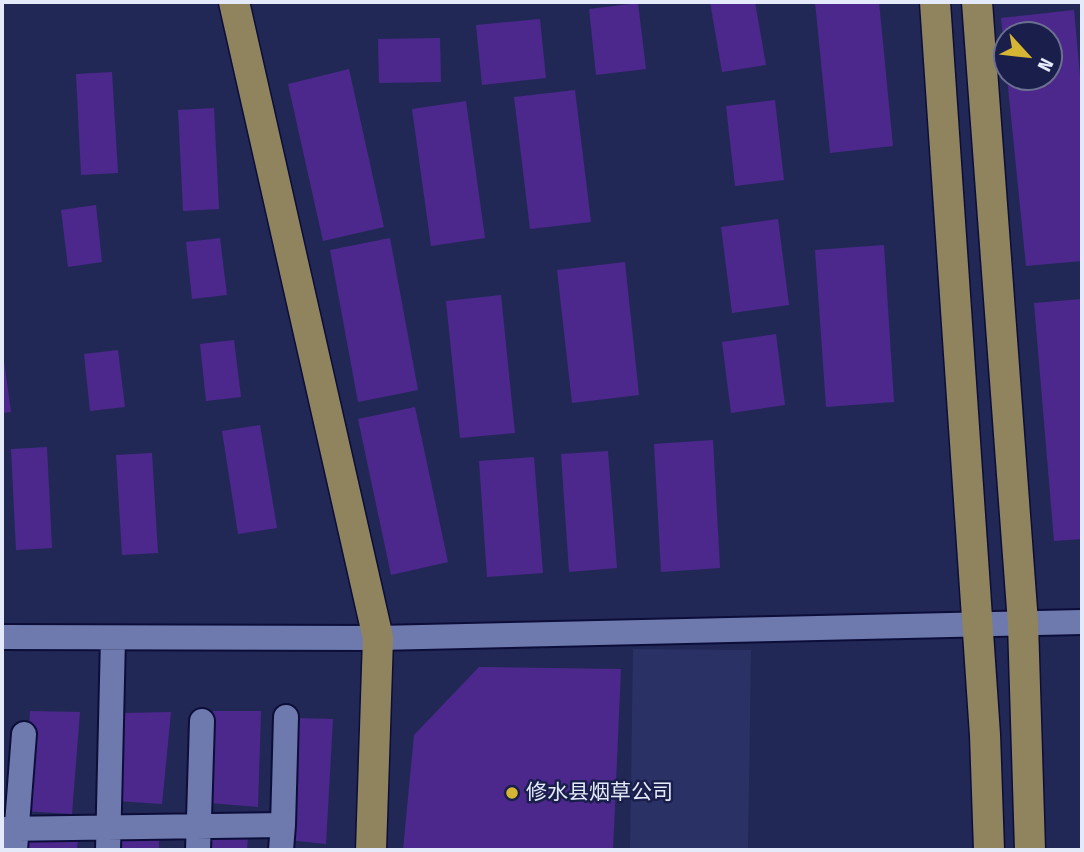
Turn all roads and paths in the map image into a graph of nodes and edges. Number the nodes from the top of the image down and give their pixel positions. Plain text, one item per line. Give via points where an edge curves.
1 (234, 2) edge
2 (935, 2) edge
3 (977, 2) edge
4 (1082, 622) edge
5 (1023, 623) junction
6 (977, 624) junction
7 (2, 636) edge
8 (113, 638) junction
9 (379, 638) junction
10 (286, 717) dead end
11 (202, 721) dead end
12 (24, 734) dead end
13 (283, 825) junction
14 (11, 836) edge
15 (108, 839) edge
16 (198, 839) edge
17 (281, 850) edge
18 (371, 850) edge
19 (989, 850) edge
20 (1030, 850) edge

1 - 9 main road
2 - 6 main road
3 - 5 main road
4 - 5 street
5 - 6 street
5 - 20 main road
6 - 9 street
6 - 19 main road
7 - 8 street
8 - 9 street
8 - 15 street
9 - 18 main road
10 - 13 street
11 - 16 street
12 - 14 street
13 - 16 street
13 - 17 street
14 - 15 street
15 - 16 street

